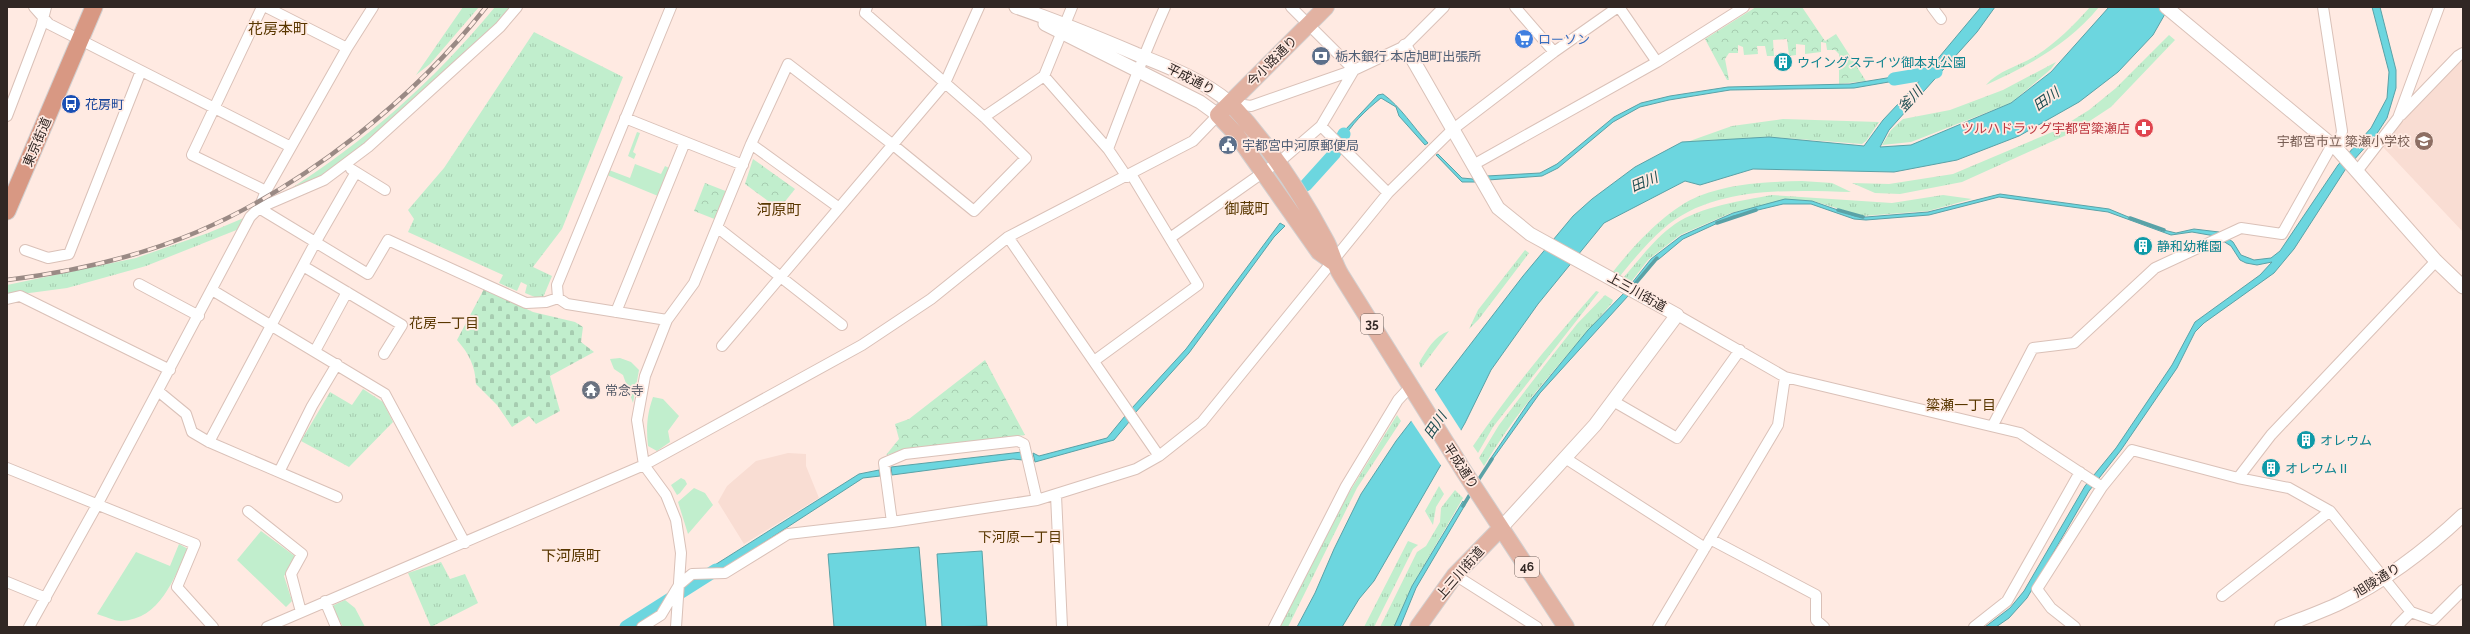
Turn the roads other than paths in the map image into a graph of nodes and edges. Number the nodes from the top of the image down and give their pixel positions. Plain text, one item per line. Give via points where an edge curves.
1 (34, 7) edge
2 (94, 7) edge
3 (262, 7) edge
4 (266, 7) edge
5 (373, 7) edge
6 (517, 7) edge
7 (671, 7) edge
8 (867, 7) edge
9 (979, 7) edge
10 (1015, 7) edge
11 (1072, 7) edge
12 (1165, 7) edge
13 (1292, 7) edge
14 (1326, 7) edge
15 (1444, 7) edge
16 (1515, 7) edge
17 (1618, 7) edge
18 (1744, 7) edge
19 (1932, 7) edge
20 (2166, 7) edge
21 (2323, 7) edge
22 (2439, 7) edge
23 (44, 11) edge
24 (1941, 19) dead end
25 (1308, 25) junction
26 (1063, 28) junction
27 (81, 40) junction
28 (1405, 46) junction
29 (347, 48) junction
30 (1554, 52) junction
31 (2463, 53) edge
32 (1145, 57) junction
33 (1657, 62) junction
34 (1138, 70) junction
35 (1354, 70) junction
36 (141, 71) junction
37 (1044, 76) junction
38 (945, 83) junction
39 (1230, 103) junction
40 (215, 108) junction
41 (1218, 115) junction
42 (7, 116) edge
43 (984, 117) junction
44 (625, 118) junction
45 (2398, 118) junction
46 (1321, 126) junction
47 (1452, 130) junction
48 (685, 142) junction
49 (751, 144) junction
50 (892, 144) junction
51 (291, 147) junction
52 (2335, 147) junction
53 (1108, 149) junction
54 (1277, 162) junction
55 (344, 164) junction
56 (743, 165) junction
57 (1473, 165) junction
58 (2358, 170) junction
59 (356, 172) junction
60 (1263, 172) junction
61 (1129, 176) junction
62 (385, 190) dead end
63 (266, 191) junction
64 (1388, 193) junction
65 (838, 207) junction
66 (259, 208) junction
67 (7, 212) edge
68 (718, 228) junction
69 (1008, 237) junction
70 (1170, 238) junction
71 (315, 243) junction
72 (25, 250) dead end
73 (2436, 261) junction
74 (1333, 262) junction
75 (303, 266) junction
76 (780, 275) junction
77 (139, 284) dead end
78 (2463, 287) edge
79 (212, 290) junction
80 (347, 292) junction
81 (558, 298) junction
82 (7, 299) edge
83 (616, 312) junction
84 (1677, 315) junction
85 (199, 316) junction
86 (667, 320) junction
87 (272, 324) junction
88 (842, 325) dead end
89 (722, 346) dead end
90 (1740, 350) junction
91 (315, 351) junction
92 (384, 354) dead end
93 (1094, 361) junction
94 (337, 364) junction
95 (170, 370) junction
96 (1785, 377) junction
97 (1410, 386) junction
98 (158, 391) junction
99 (1613, 401) junction
100 (1992, 425) junction
101 (210, 442) junction
102 (1159, 456) junction
103 (1565, 458) junction
104 (644, 465) junction
105 (7, 468) edge
106 (279, 472) junction
107 (2080, 472) junction
108 (2238, 478) junction
109 (2102, 487) junction
110 (1056, 495) junction
111 (337, 497) dead end
112 (1037, 500) junction
113 (97, 505) junction
114 (248, 511) dead end
115 (2330, 511) junction
116 (2463, 515) edge
117 (892, 522) junction
118 (1501, 528) junction
119 (466, 542) junction
120 (1707, 543) junction
121 (1455, 575) junction
122 (2384, 577) junction
123 (7, 582) edge
124 (679, 585) junction
125 (2463, 590) edge
126 (2222, 596) dead end
127 (46, 598) junction
128 (325, 601) junction
129 (301, 612) junction
130 (2411, 612) junction
131 (29, 627) edge
132 (213, 627) edge
133 (267, 627) edge
134 (336, 627) edge
135 (642, 627) edge
136 (676, 627) edge
137 (1062, 627) edge
138 (1274, 627) edge
139 (1418, 627) edge
140 (1537, 627) edge
141 (1566, 627) edge
142 (1658, 627) edge
143 (1824, 627) edge
144 (1974, 627) edge
145 (2075, 627) edge
146 (2280, 627) edge
147 (2396, 627) edge

1 - 23 street
2 - 27 highway, 東京街道
3 - 40 street
4 - 29 street
5 - 29 street
6 - 55 street via 500,27 414,107
7 - 44 street
8 - 38 street via 865,13
9 - 38 street
10 - 26 street, 平成通り
11 - 26 street
12 - 32 street
13 - 25 street
14 - 25 main road, 今小路通り
15 - 28 street
16 - 30 street
17 - 30 street
17 - 33 street
18 - 33 street
19 - 24 street
20 - 52 street
21 - 52 street via 2342,131
22 - 45 street
23 - 27 street via 49,24
23 - 42 street via 41,28
25 - 35 street
25 - 39 main road, 今小路通り
26 - 32 street, 平成通り
26 - 34 street, 平成通り
26 - 37 street
27 - 36 street
27 - 67 highway, 東京街道
28 - 35 street
28 - 47 street, 上三川街道
29 - 51 street
30 - 47 street
31 - 45 street
32 - 34 street
32 - 39 street, 平成通り via 1213,88
33 - 57 street
34 - 41 street, 平成通り via 1200,102
34 - 53 street
35 - 39 street via 1251,106
35 - 46 street
36 - 40 street
36 - 72 street via 69,254 48,258
37 - 43 street
37 - 53 street
38 - 43 street
38 - 50 street
39 - 41 main road, 今小路通り
39 - 54 main road, 平成通り / 35 via 1251,126
40 - 51 street
40 - 63 street via 192,155
41 - 60 main road, 平成通り / 35 via 1232,129
41 - 61 street via 1194,141
43 - 50 street via 1026,158 974,212
44 - 48 street
44 - 81 street via 557,285
45 - 58 street
46 - 54 street
46 - 64 street
47 - 57 street, 上三川街道
47 - 64 street
48 - 56 street
48 - 83 street
49 - 50 street via 788,64
49 - 56 street
49 - 65 street
50 - 65 street
51 - 63 street
52 - 58 street
52 - 100 street via 2282,234 2241,228 2155,268 2074,344 2033,348
53 - 61 street
54 - 60 street
54 - 74 main road, 平成通り / 35 via 1327,242
55 - 59 street
55 - 66 street via 324,180
56 - 68 street
57 - 84 street, 上三川街道 via 1498,208 1534,236
58 - 73 street
59 - 62 street
59 - 71 street
60 - 70 street
60 - 74 main road, 平成通り / 35 via 1319,252
61 - 69 street
61 - 70 street
63 - 66 street
64 - 74 street
65 - 76 street
66 - 71 street
66 - 79 street via 250,217
68 - 76 street
68 - 86 street via 694,283
69 - 93 street
69 - 104 street via 931,299 862,345
70 - 93 street via 1198,285
71 - 75 street
71 - 81 street via 368,274 388,240 526,303 546,302
73 - 78 street
73 - 108 street via 2271,435
74 - 97 main road, 平成通り / 35
74 - 102 street via 1202,422
75 - 80 street
75 - 87 street
76 - 88 street
76 - 89 street
77 - 85 street
79 - 85 street
79 - 87 street
80 - 91 street
80 - 92 street via 402,325
81 - 83 street via 567,304
82 - 95 street via 20,296
83 - 86 street
84 - 90 street
84 - 99 street, 上三川街道
85 - 95 street
86 - 104 street via 645,376 636,420
87 - 91 street
87 - 101 street
90 - 96 street
90 - 99 street via 1677,438
91 - 94 street
93 - 102 street
94 - 106 street via 312,406
94 - 119 street via 385,394
95 - 98 street
96 - 100 street
96 - 120 street via 1778,424
97 - 118 main road, 平成通り / 35
97 - 138 street via 1398,400 1346,486
98 - 101 street via 186,414 192,432
98 - 113 street
99 - 103 street, 上三川街道
100 - 107 street via 2020,433
101 - 106 street
102 - 110 street via 1136,469
103 - 118 street, 上三川街道
103 - 120 street
104 - 119 street
104 - 124 street via 666,495 676,520 681,553
105 - 113 street
106 - 111 street
107 - 109 street
107 - 144 street via 2007,600
108 - 109 street via 2132,450
108 - 115 street via 2288,488
109 - 145 street via 2037,589 2052,608
110 - 112 street
110 - 137 street
112 - 117 street
112 - 117 street via 1024,444 1018,441 905,454 884,463
113 - 127 street
113 - 132 street via 195,544 177,587
114 - 129 street via 302,554 291,574
115 - 122 street
115 - 126 street
116 - 122 street, 旭陵通り
117 - 124 street via 788,534 725,573 692,574
118 - 121 main road, 上三川街道
118 - 141 main road, 平成通り / 46
119 - 128 street
120 - 142 street
120 - 143 street via 1816,595 1816,620
121 - 139 main road, 上三川街道
121 - 140 street
122 - 130 street
122 - 146 street, 旭陵通り via 2342,602
123 - 127 street
124 - 135 street via 661,615
124 - 136 street
125 - 130 street via 2433,620
127 - 131 street
128 - 129 street
128 - 134 street
129 - 133 street
130 - 147 street

